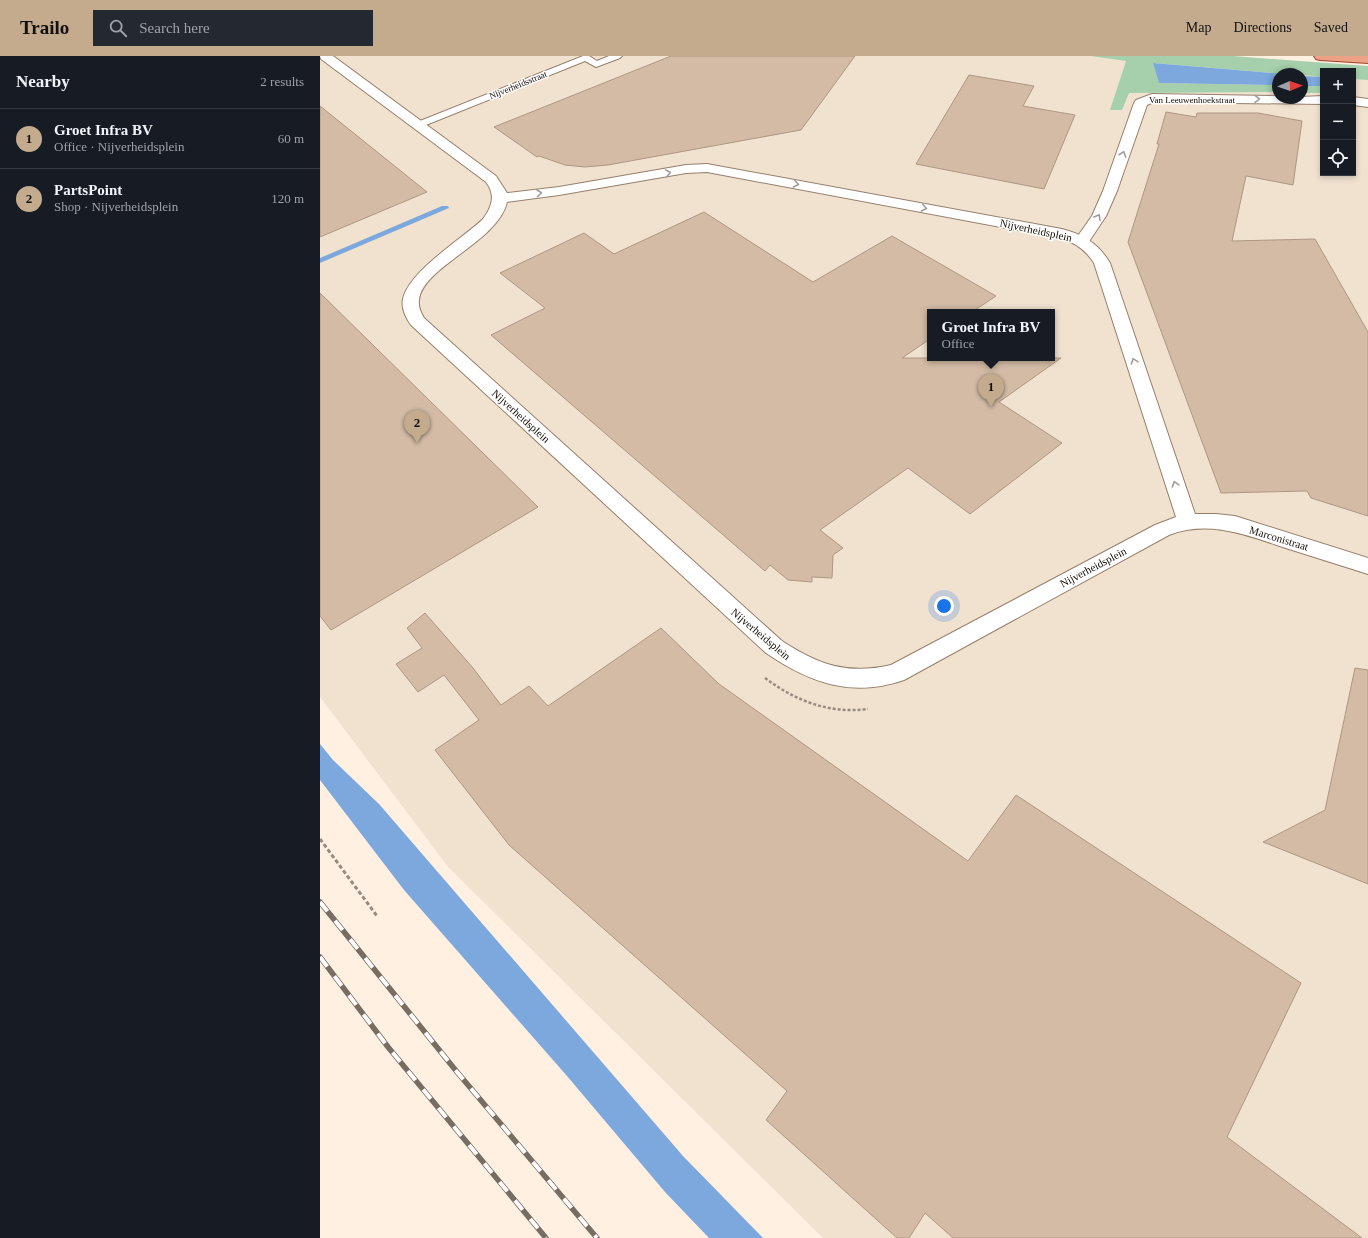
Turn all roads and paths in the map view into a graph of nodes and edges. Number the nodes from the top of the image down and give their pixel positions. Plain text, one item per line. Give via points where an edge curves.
1 (325, 56) edge
2 (617, 56) edge
3 (1320, 56) edge
4 (1368, 59) edge
5 (1320, 100) edge
6 (1356, 101) edge
7 (1368, 103) edge
8 (418, 125) junction
9 (501, 198) junction
10 (1083, 240) junction
11 (1187, 521) junction
12 (1368, 566) edge
13 (760, 673) dead end
14 (868, 709) dead end
15 (320, 839) edge
16 (376, 916) dead end

1 - 8 street
2 - 8 lane, Nijverheidsstraat via 596,64 586,58
3 - 4 main road
10 -> 5 street, Van Leeuwenhoekstraat via 1099,216 1110,191 1140,102 1152,98
6 - 7 street
8 - 9 street via 491,179
9 -> 10 street, Nijverheidsplein via 706,168
9 - 11 street, Nijverheidsplein via 493,218 415,288 411,307 417,321 774,648 794,662 830,676 846,679 879,678 896,673 1162,530
11 -> 10 street, Nijverheidsplein via 1102,263 1096,252
11 - 12 street, Marconistraat via 1235,524
13 - 14 path via 780,688 813,704 831,710
15 - 16 path

